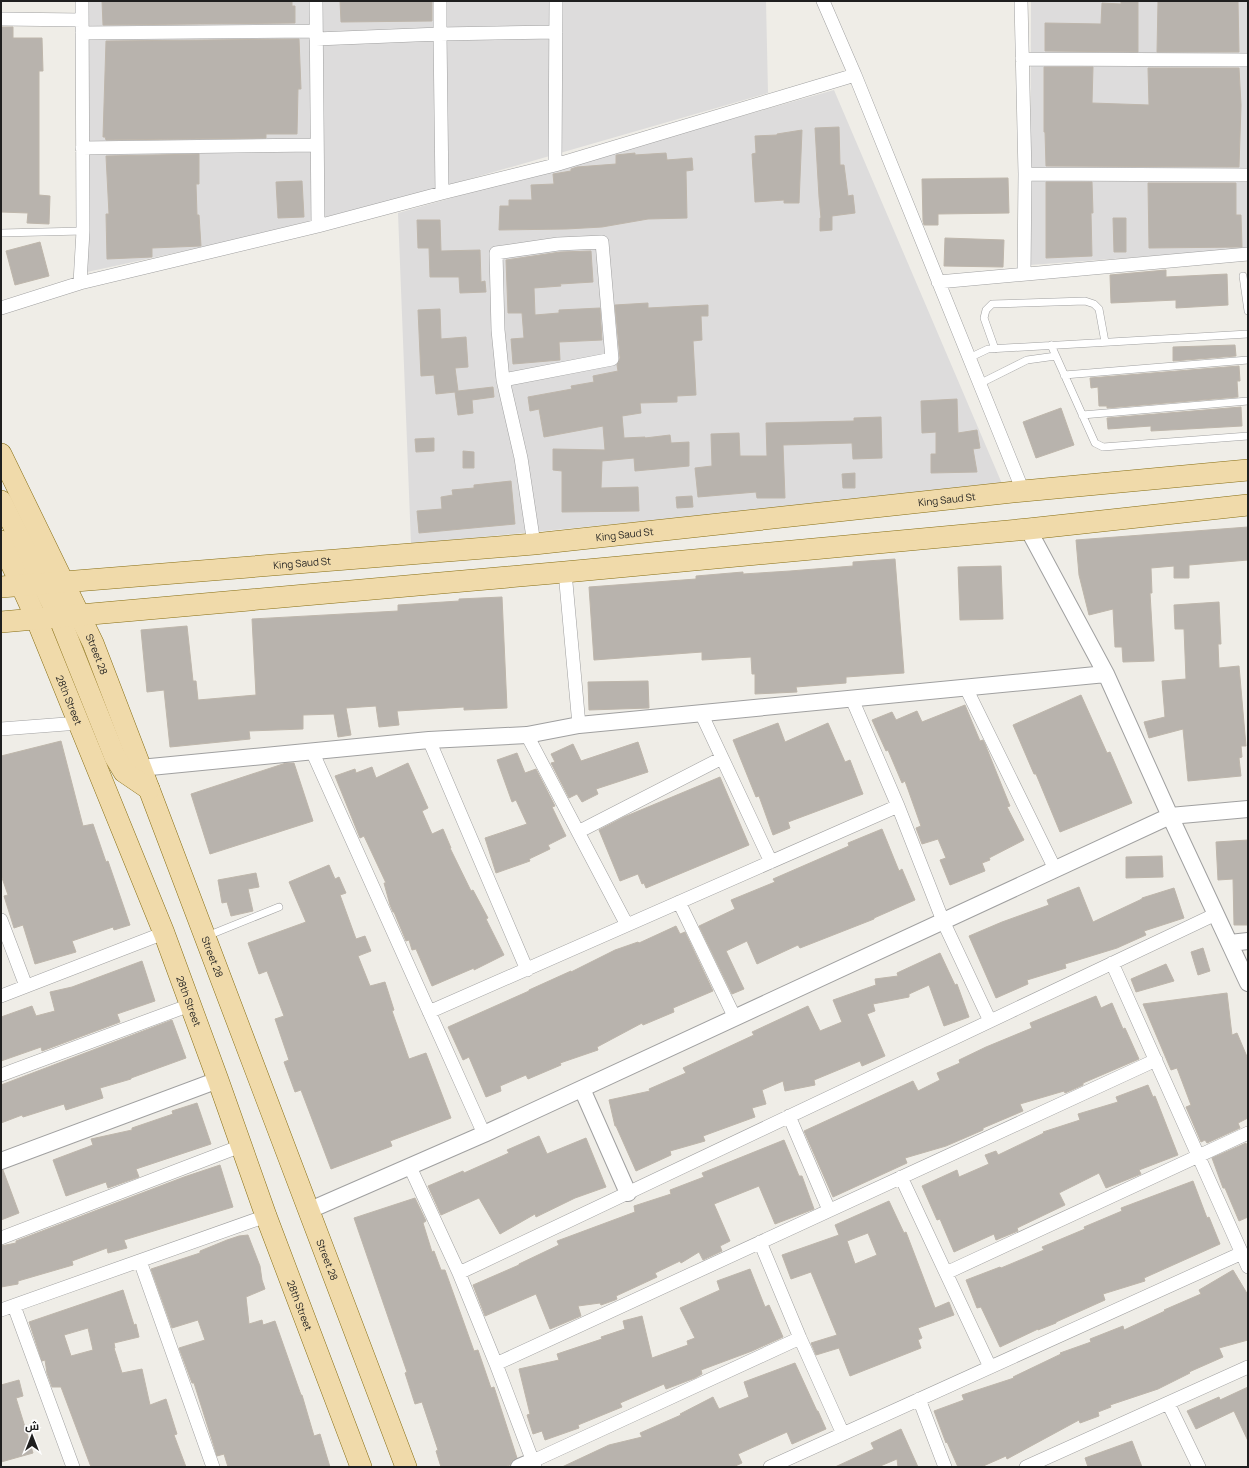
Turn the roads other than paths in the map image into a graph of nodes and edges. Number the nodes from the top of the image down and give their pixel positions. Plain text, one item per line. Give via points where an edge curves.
1 (82, 1) edge
2 (316, 1) edge
3 (440, 1) edge
4 (556, 1) edge
5 (823, 1) edge
6 (1021, 1) edge
7 (1, 19) edge
8 (82, 20) junction
9 (556, 32) junction
10 (82, 34) junction
11 (440, 34) junction
12 (316, 35) junction
13 (1022, 59) junction
14 (1248, 60) edge
15 (855, 76) junction
16 (317, 146) junction
17 (82, 148) junction
18 (555, 165) junction
19 (1025, 174) junction
20 (1248, 175) edge
21 (442, 193) junction
22 (318, 226) junction
23 (83, 230) junction
24 (1, 233) edge
25 (1248, 254) edge
26 (1024, 274) junction
27 (1243, 276) dead end
28 (938, 282) junction
29 (80, 283) junction
30 (1, 308) edge
31 (1248, 311) edge
32 (1248, 334) edge
33 (1105, 342) junction
34 (1051, 345) junction
35 (995, 349) junction
36 (1056, 356) junction
37 (969, 358) junction
38 (1248, 360) edge
39 (1064, 375) junction
40 (502, 380) junction
41 (979, 384) junction
42 (1248, 401) edge
43 (1082, 415) junction
44 (1248, 436) edge
45 (1, 454) edge
46 (1248, 470) edge
47 (1023, 491) junction
48 (1, 501) edge
49 (1248, 505) edge
50 (1028, 529) junction
51 (1, 541) edge
52 (534, 544) junction
53 (565, 572) junction
54 (64, 583) junction
55 (43, 584) junction
56 (11, 586) edge
57 (80, 615) junction
58 (59, 617) junction
59 (36, 618) junction
60 (1, 622) edge
61 (1106, 674) junction
62 (966, 688) junction
63 (852, 699) junction
64 (701, 713) junction
65 (79, 723) junction
66 (580, 725) junction
67 (1, 729) edge
68 (528, 735) junction
69 (429, 740) junction
70 (312, 751) junction
71 (722, 758) junction
72 (140, 768) junction
73 (149, 789) junction
74 (898, 806) junction
75 (1248, 809) edge
76 (1170, 816) junction
77 (578, 832) junction
78 (771, 862) junction
79 (1056, 870) junction
80 (679, 902) junction
81 (278, 907) dead end
82 (1216, 914) junction
83 (1, 920) edge
84 (943, 922) junction
85 (627, 925) junction
86 (164, 934) junction
87 (205, 936) junction
88 (1248, 941) edge
89 (1230, 943) junction
90 (1112, 963) junction
91 (527, 970) junction
92 (1248, 983) edge
93 (26, 986) junction
94 (1, 996) edge
95 (190, 1005) junction
96 (429, 1012) junction
97 (735, 1018) junction
98 (990, 1021) junction
99 (1156, 1060) junction
100 (1, 1075) edge
101 (218, 1080) junction
102 (582, 1089) junction
103 (789, 1116) junction
104 (484, 1134) junction
105 (1248, 1134) edge
106 (241, 1146) junction
107 (1199, 1156) junction
108 (1, 1161) edge
109 (410, 1167) junction
110 (901, 1177) junction
111 (628, 1193) junction
112 (310, 1210) junction
113 (829, 1210) junction
114 (266, 1216) junction
115 (1, 1238) edge
116 (760, 1242) junction
117 (1242, 1252) junction
118 (140, 1261) junction
119 (1248, 1267) edge
120 (460, 1273) junction
121 (946, 1273) junction
122 (14, 1306) junction
123 (1, 1310) edge
124 (800, 1338) junction
125 (496, 1364) junction
126 (1248, 1366) edge
127 (990, 1367) junction
128 (919, 1399) junction
129 (1168, 1403) junction
130 (843, 1434) junction
131 (529, 1465) edge
132 (73, 1467) edge
133 (213, 1467) edge
134 (361, 1467) edge
135 (406, 1467) edge
136 (770, 1467) edge
137 (946, 1467) edge
138 (1026, 1467) edge
139 (1199, 1467) edge

1 - 8 street
2 - 12 street
3 - 11 street
4 - 9 street
5 - 15 street
6 - 13 street
7 - 8 street
8 - 10 street
9 - 11 street
9 - 18 street
10 - 12 street
10 - 17 street
11 - 12 street
11 - 21 street
12 - 16 street
13 - 14 street
13 - 19 street
15 - 18 street
15 - 28 street
16 - 17 street
16 - 22 street
17 - 23 street
18 - 21 street
19 - 20 street
19 - 26 street
21 - 22 street
22 - 29 street
23 - 24 lane
23 - 29 street
25 - 26 street
26 - 28 street
27 - 31 lane
28 - 37 street
29 - 30 street
32 - 33 lane
33 - 34 lane
33 - 35 lane via 1099,309 1094,304 1085,301 992,304 986,310 984,318
34 - 35 lane
34 - 36 lane
35 - 37 lane via 988,349
36 - 39 lane
36 - 41 lane via 1027,360
37 - 41 street
38 - 39 lane
39 - 43 lane
40 - 40 street via 612,359 602,242 558,244 496,253
40 - 52 street via 521,458
41 - 47 street
42 - 43 lane
43 - 44 lane via 1095,443 1103,447
45 - 54 main road, Street 28
46 - 47 main road, King Saud St
47 - 52 main road, King Saud St
48 - 55 main road
49 - 50 main road
50 - 53 main road
50 - 61 street
51 - 56 main road, 28th Street
52 - 54 main road, King Saud St
53 - 57 main road
53 - 66 street
54 - 55 main road, King Saud St
54 - 57 main road, Street 28
55 - 56 main road, King Saud St
55 - 58 main road
56 - 59 main road, 28th Street
57 - 58 main road
57 - 72 main road, Street 28
58 - 59 main road
58 - 73 main road via 115,757 124,772
59 - 60 main road
59 - 65 main road, 28th Street
61 - 62 street
61 - 76 street
62 - 63 street
62 - 79 street
63 - 64 street
63 - 74 street
64 - 66 street
64 - 71 street
65 - 67 street
65 - 86 main road, 28th Street
66 - 68 street
68 - 69 street
68 - 77 street
69 - 70 street
69 - 91 street
70 - 72 street
70 - 96 street
71 - 77 street
71 - 78 street
72 - 73 main road, Street 28
73 - 87 main road, Street 28
74 - 78 street
74 - 84 street
75 - 76 street
76 - 79 street
76 - 82 street
77 - 85 street
78 - 80 street
79 - 84 street
80 - 85 street
80 - 97 street
81 - 87 lane
82 - 89 street
82 - 90 street
83 - 93 street
84 - 97 street
84 - 98 street
85 - 91 street
86 - 93 street
86 - 95 main road, 28th Street
87 - 112 main road, Street 28
88 - 89 street
89 - 92 street
90 - 98 street
90 - 99 street
91 - 96 street
93 - 94 street
95 - 100 street
95 - 101 main road, 28th Street
96 - 104 street
97 - 102 street
98 - 103 street
99 - 107 street
99 - 110 street
101 - 106 main road, 28th Street
101 - 108 street
102 - 104 street
102 - 111 street
103 - 111 street
103 - 113 street
104 - 109 street
105 - 107 street
106 - 114 main road, 28th Street
106 - 115 street
107 - 117 street
107 - 121 street
109 - 112 street
109 - 120 street
110 - 113 street
110 - 121 street
111 - 120 street
112 - 135 main road, Street 28
113 - 116 street
114 - 118 street
114 - 134 main road, 28th Street
116 - 124 street
116 - 125 street
117 - 119 street
117 - 127 street
118 - 122 street
118 - 133 street
120 - 125 street
121 - 127 street
122 - 123 street
122 - 132 street
124 - 130 street
124 - 131 street
125 - 131 street
126 - 129 street
127 - 128 street
128 - 130 street
128 - 137 street
129 - 138 street
129 - 139 street
130 - 136 street

